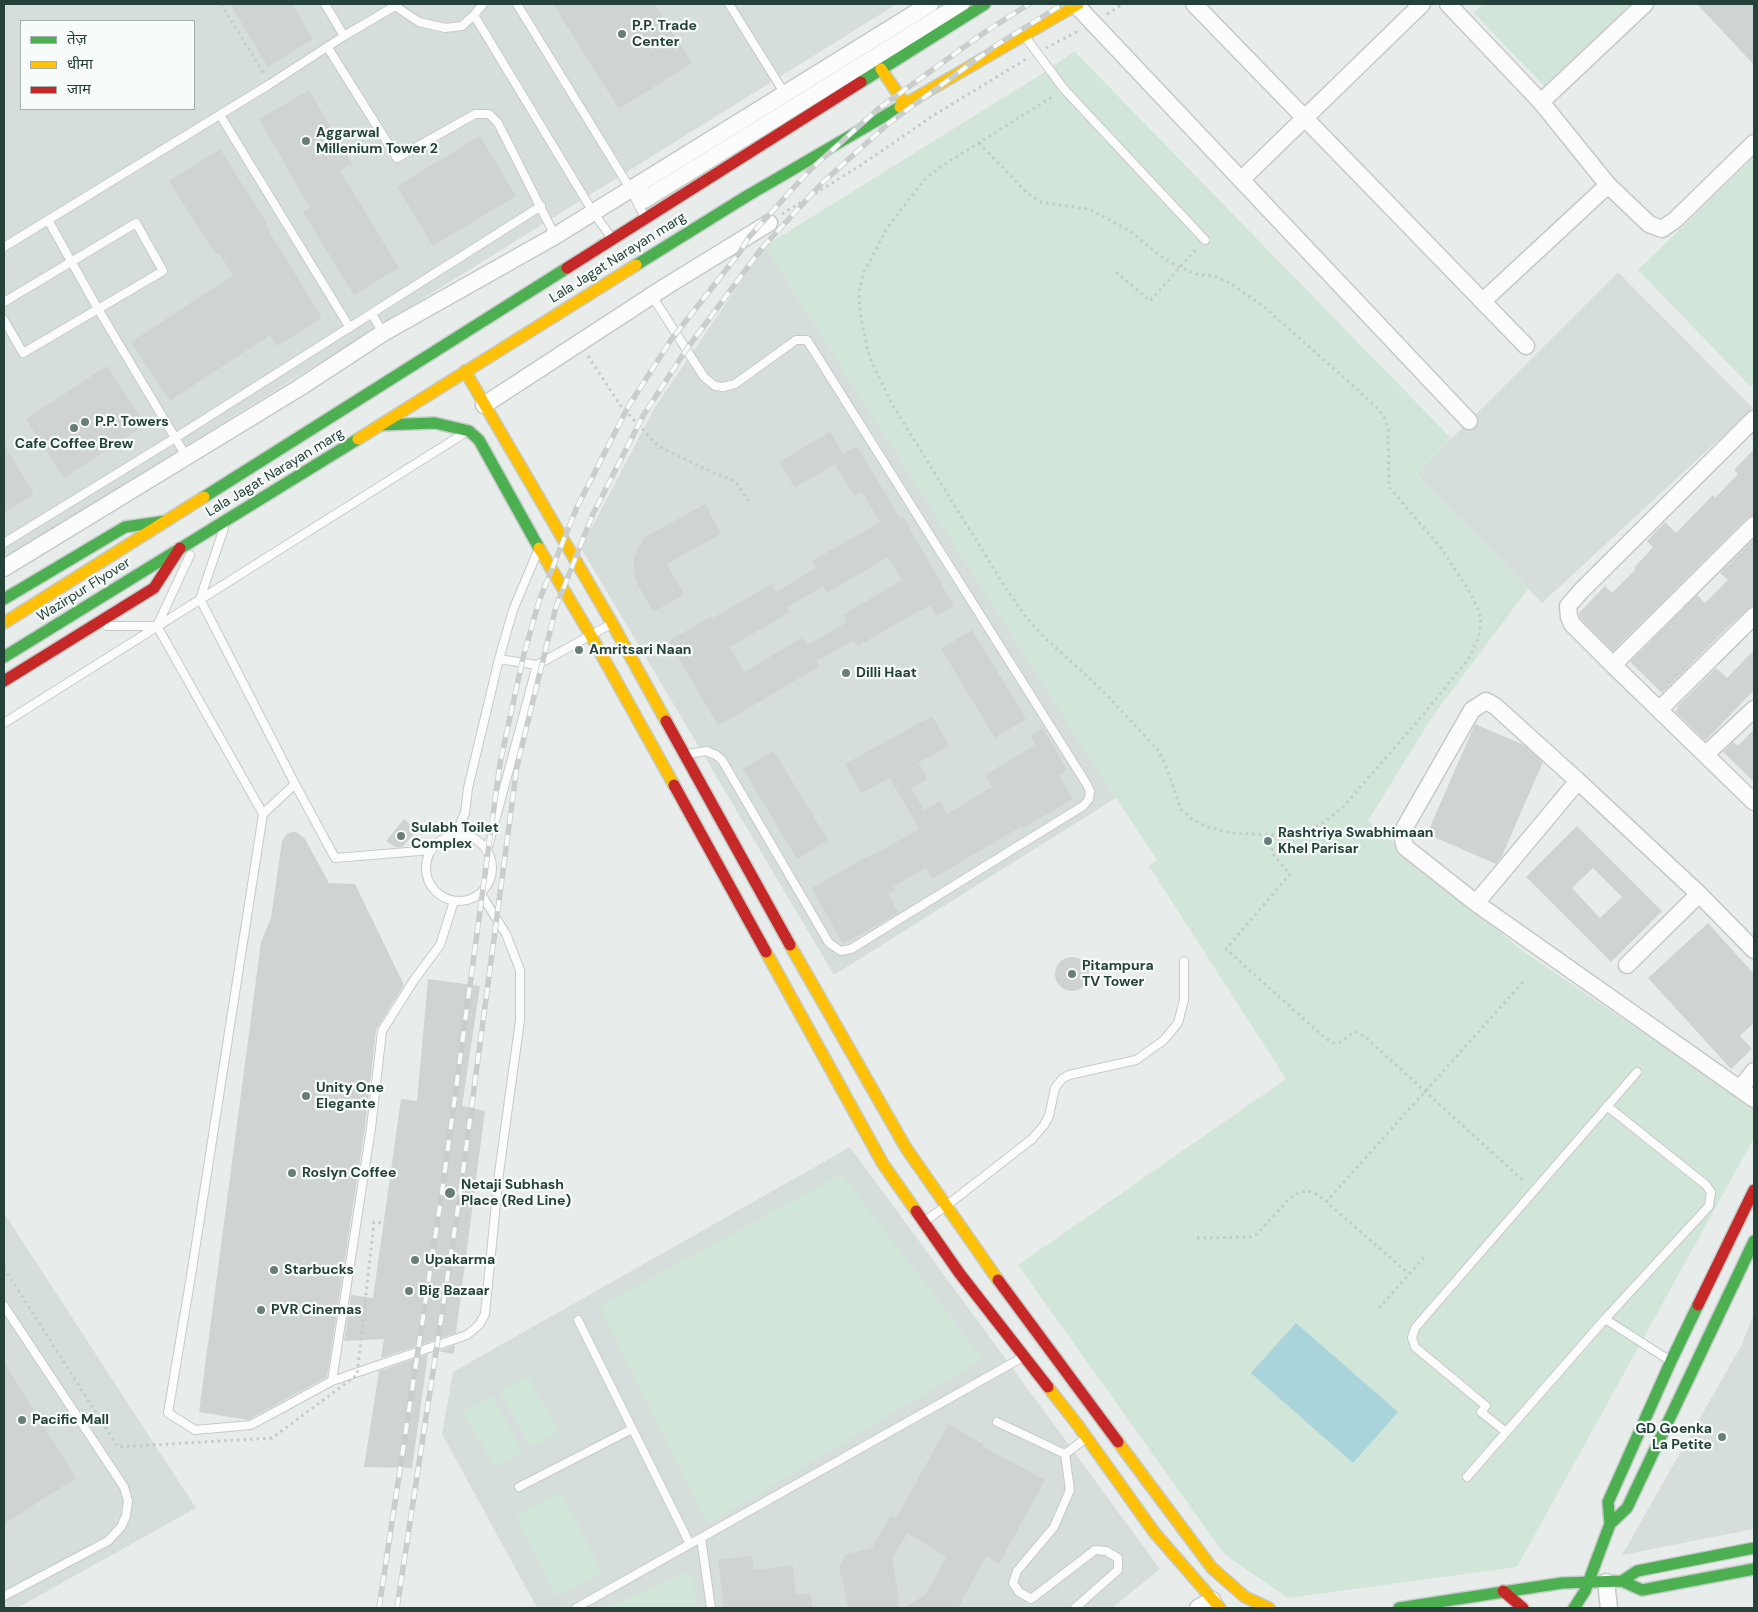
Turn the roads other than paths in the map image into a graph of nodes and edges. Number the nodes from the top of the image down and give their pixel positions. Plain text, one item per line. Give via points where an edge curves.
1 (325, 4) edge
2 (483, 4) edge
3 (516, 4) edge
4 (730, 4) edge
5 (930, 4) edge
6 (961, 4) edge
7 (985, 4) edge
8 (1077, 4) edge
9 (1194, 4) edge
10 (1422, 4) edge
11 (1645, 4) edge
12 (395, 5) edge
13 (1458, 7) edge
14 (474, 16) junction
15 (1024, 35) junction
16 (344, 36) junction
17 (328, 48) junction
18 (881, 69) junction
19 (785, 94) junction
20 (1541, 102) junction
21 (905, 104) junction
22 (220, 115) junction
23 (1305, 118) junction
24 (1754, 144) edge
25 (1242, 180) junction
26 (1608, 185) junction
27 (634, 188) junction
28 (541, 206) junction
29 (593, 212) junction
30 (646, 218) junction
31 (48, 220) junction
32 (769, 223) road end
33 (555, 236) junction
34 (612, 239) junction
35 (1205, 240) road end
36 (4, 247) edge
37 (72, 262) junction
38 (652, 296) junction
39 (1482, 301) junction
40 (4, 302) edge
41 (98, 309) junction
42 (372, 314) junction
43 (4, 320) edge
44 (350, 328) junction
45 (384, 333) junction
46 (1526, 346) dead end
47 (464, 371) junction
48 (484, 405) junction
49 (1468, 421) dead end
50 (381, 425) junction
51 (1752, 427) edge
52 (469, 431) junction
53 (175, 438) junction
54 (186, 456) junction
55 (228, 519) junction
56 (166, 521) junction
57 (1754, 525) edge
58 (198, 537) junction
59 (4, 543) edge
60 (180, 548) junction
61 (539, 549) junction
62 (4, 568) edge
63 (200, 599) junction
64 (4, 600) edge
65 (1754, 616) edge
66 (4, 623) edge
67 (612, 623) junction
68 (91, 626) junction
69 (158, 626) junction
70 (590, 634) junction
71 (4, 657) edge
72 (499, 659) junction
73 (537, 665) junction
74 (1613, 665) junction
75 (4, 681) edge
76 (1754, 709) edge
77 (1659, 710) junction
78 (4, 722) edge
79 (685, 754) junction
80 (1706, 754) junction
81 (1578, 781) junction
82 (295, 784) junction
83 (1754, 802) edge
84 (263, 814) junction
85 (456, 836) junction
86 (432, 850) junction
87 (487, 851) junction
88 (480, 894) junction
89 (1699, 894) junction
90 (454, 901) junction
91 (1476, 903) junction
92 (1754, 950) edge
93 (1184, 961) dead end
94 (1627, 965) dead end
95 (817, 1019) junction
96 (1754, 1071) edge
97 (1637, 1072) dead end
98 (1740, 1090) junction
99 (1754, 1099) edge
100 (1607, 1106) junction
101 (1754, 1190) edge
102 (946, 1206) junction
103 (923, 1222) junction
104 (1754, 1241) edge
105 (4, 1306) edge
106 (1605, 1319) junction
107 (578, 1320) dead end
108 (1025, 1356) junction
109 (1671, 1361) junction
110 (332, 1381) junction
111 (1095, 1410) junction
112 (997, 1422) dead end
113 (1077, 1424) junction
114 (632, 1429) junction
115 (1506, 1432) junction
116 (1087, 1438) junction
117 (1065, 1454) junction
118 (1467, 1477) dead end
119 (519, 1487) dead end
120 (1610, 1524) junction
121 (701, 1538) junction
122 (690, 1544) junction
123 (1754, 1548) edge
124 (1754, 1569) edge
125 (1614, 1582) junction
126 (1587, 1583) junction
127 (1503, 1591) junction
128 (4, 1596) edge
129 (1216, 1604) edge
130 (576, 1608) edge
131 (712, 1608) edge
132 (1075, 1608) edge
133 (1198, 1608) edge
134 (1269, 1608) edge
135 (1400, 1608) edge
136 (1523, 1608) edge
137 (1574, 1608) edge
138 (1609, 1608) edge

1 - 16 lane
2 - 14 lane
3 - 27 lane
4 - 19 lane
5 - 19 street
6 - 27 street via 644,200
7 - 18 street, Lala Jagat Narayan marg
8 - 15 street, Lala Jagat Narayan marg
8 - 25 street
9 - 23 street
10 - 23 street
11 - 20 street
12 - 14 lane via 419,22 445,28 462,26
12 - 16 lane
13 - 20 street
14 - 29 lane
15 - 21 street, Lala Jagat Narayan marg
15 - 35 lane via 1064,89
16 - 17 lane
17 - 22 lane
17 - 28 lane via 397,158 475,114 489,114 498,123
18 - 21 street
18 - 30 street, Lala Jagat Narayan marg
19 - 27 street
20 - 26 street
21 - 47 street, Lala Jagat Narayan marg via 747,196
22 - 31 lane
22 - 44 lane
23 - 25 street
23 - 39 street
24 - 26 street via 1662,229 1649,224
25 - 49 street
26 - 39 street
27 - 29 street
27 - 30 lane
28 - 33 lane
28 - 42 lane
29 - 33 street
29 - 34 lane
30 - 34 street, Lala Jagat Narayan marg
31 - 36 lane
31 - 37 lane
32 - 38 street
33 - 45 street
34 - 56 street, Lala Jagat Narayan marg
37 - 40 lane
37 - 41 lane
37 - 41 lane via 136,223 163,270
38 - 48 street
38 - 79 lane via 704,377 715,386 734,384 796,340 807,340 1090,790 1089,799 1083,806 841,952 828,943 722,760 706,751
39 - 46 street
41 - 43 lane via 23,353
41 - 53 lane
42 - 44 lane
42 - 45 lane
44 - 53 lane
45 - 54 street
47 - 48 street
47 - 50 street, Lala Jagat Narayan marg
48 - 67 street
50 - 52 street via 435,423
50 - 55 street, Lala Jagat Narayan marg
51 - 74 street via 1568,606 1572,624
52 - 61 street via 479,440
52 - 63 lane
53 - 54 lane
53 - 59 lane
54 - 62 street
55 - 58 street, Lala Jagat Narayan marg
55 - 63 lane
56 - 64 street via 125,527
56 - 66 street, Wazirpur Flyover
57 - 74 street
58 - 60 street, Lala Jagat Narayan marg
58 - 69 lane
60 - 68 street via 154,588
60 - 71 street, Wazirpur Flyover
61 - 70 street
61 - 72 lane via 513,610
63 - 69 lane
63 - 82 lane
65 - 77 street
67 - 70 lane
67 - 79 street
68 - 69 lane
68 - 75 street
69 - 78 lane
69 - 84 lane
70 - 73 lane
70 - 95 street
72 - 73 lane
72 - 85 lane via 465,813
73 - 87 lane
74 - 77 street
76 - 80 street
77 - 80 street
79 - 95 street
80 - 83 street
81 - 89 street
81 - 91 street
81 - 91 street via 1491,703 1486,701 1472,710 1402,835 1406,848
82 - 84 lane
82 - 86 lane via 335,858
84 - 110 lane via 168,1413 195,1430 251,1425
85 - 86 lane via 438,843
85 - 87 lane via 474,839
86 - 90 lane via 426,868 431,886 437,893
87 - 88 lane via 492,869 487,887
88 - 90 lane via 473,899
88 - 110 lane via 506,934 520,970 520,1020 499,1172 485,1314 479,1325 466,1335
89 - 92 street
89 - 94 street
90 - 110 lane via 440,944 382,1031 371,1128
91 - 98 street
93 - 102 lane via 1184,1000 1178,1023 1164,1040 1136,1060 1062,1079 1055,1088 1049,1116 1032,1139
95 - 102 street
95 - 103 street via 883,1164
96 - 98 street
97 - 100 lane
98 - 99 street
100 - 106 lane via 1706,1185 1711,1199 1709,1206
100 - 115 lane via 1415,1328 1412,1338 1415,1347 1486,1406 1481,1412
101 - 109 street
102 - 103 lane
102 - 111 street
103 - 108 street
104 - 120 street via 1627,1508
105 - 128 lane via 124,1487 128,1501 121,1527 108,1541
106 - 109 lane
106 - 115 lane
107 - 114 lane
108 - 113 street
108 - 121 lane
109 - 120 street via 1608,1502
111 - 113 street
111 - 134 street via 1212,1568 1244,1597
112 - 117 lane
113 - 116 street
114 - 119 lane
114 - 122 lane
115 - 118 lane
116 - 117 lane
116 - 129 street via 1154,1532
117 - 132 lane via 1070,1490 1054,1527 1017,1570 1013,1583 1019,1592 1031,1599 1095,1550 1106,1550 1118,1558 1118,1570
120 - 126 street
121 - 122 lane
121 - 131 lane
122 - 130 lane
123 - 125 street via 1637,1571
124 - 125 street via 1642,1590
125 - 126 street
125 - 138 street
126 - 127 street
126 - 137 street
127 - 135 street
127 - 136 street
129 - 133 street

